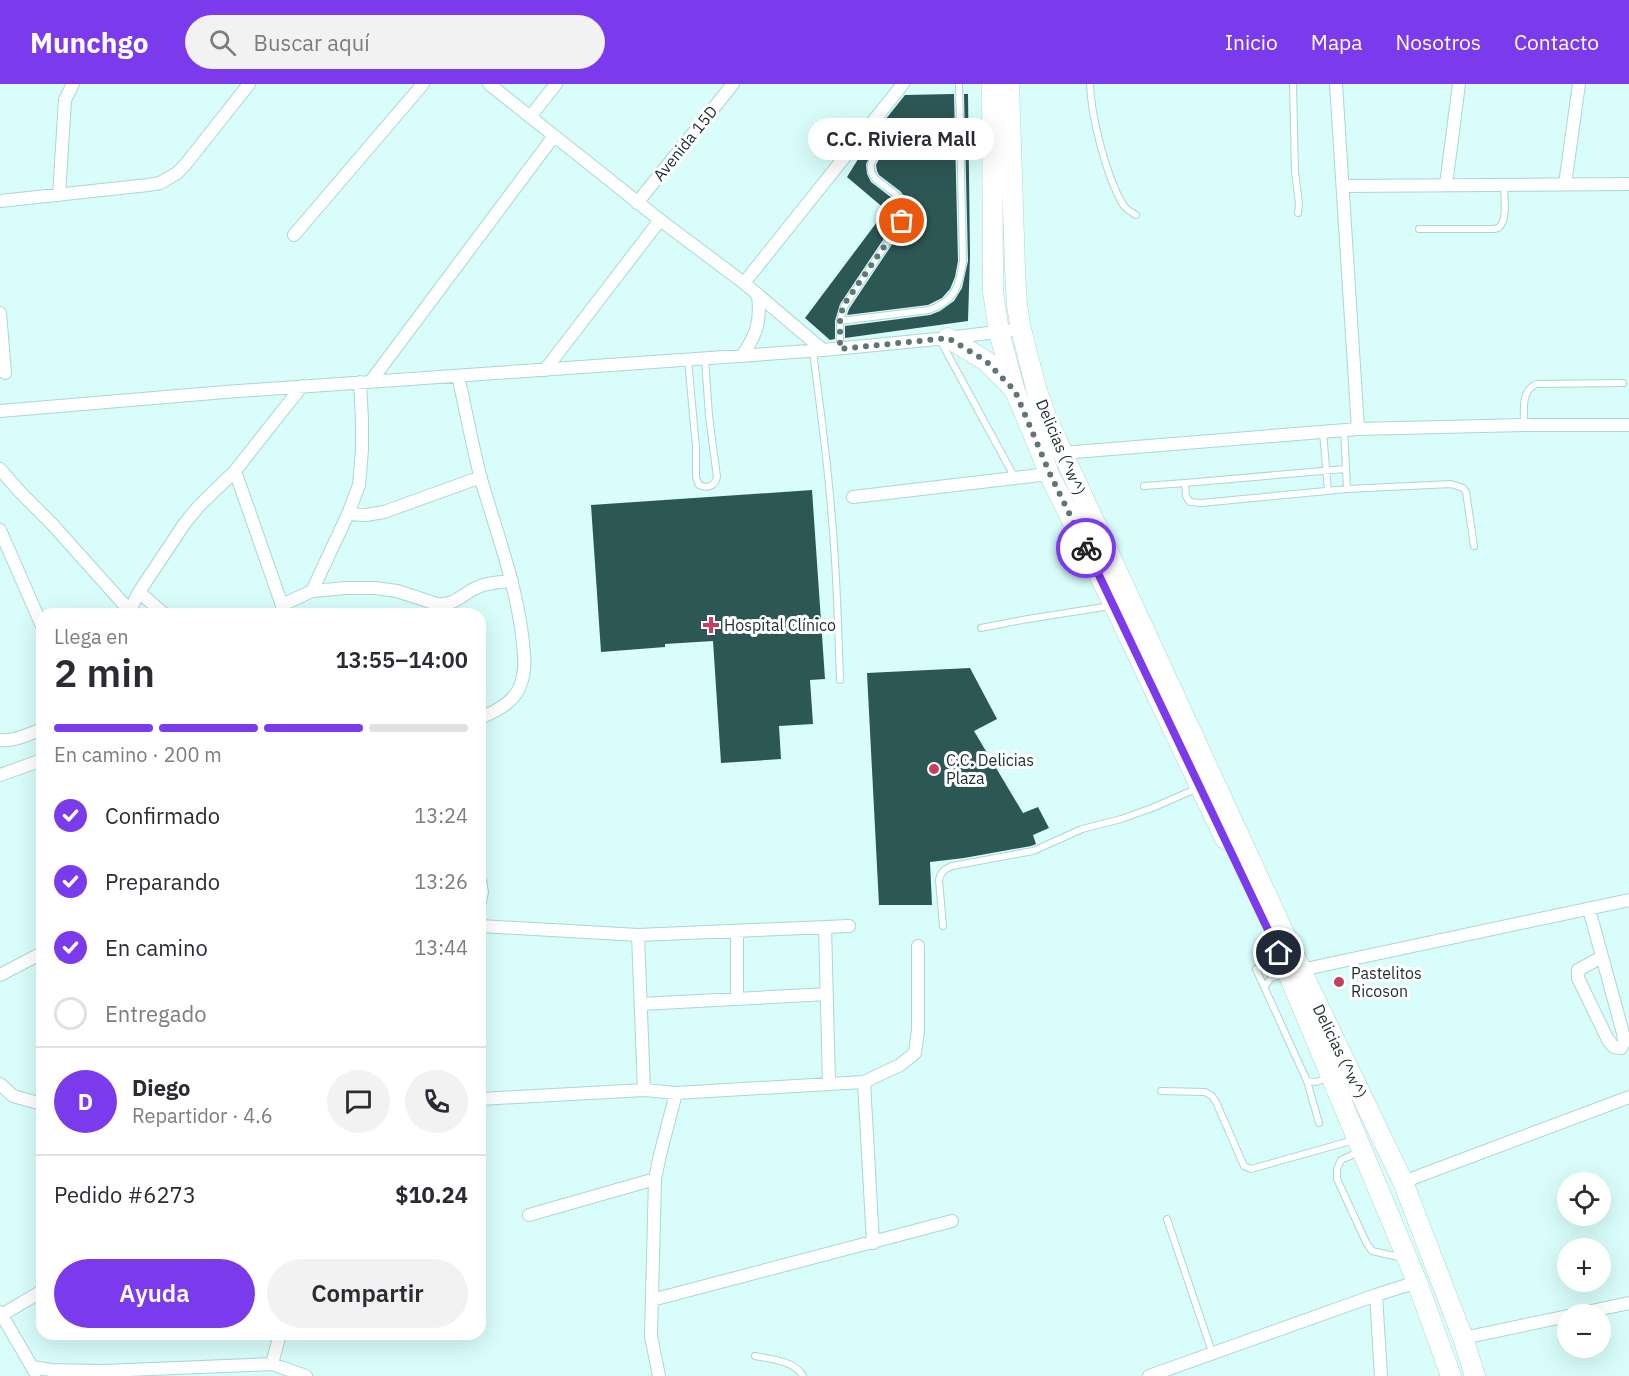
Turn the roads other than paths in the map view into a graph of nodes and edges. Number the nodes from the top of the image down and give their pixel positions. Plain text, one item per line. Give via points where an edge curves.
1 (73, 84) edge
2 (249, 84) edge
3 (423, 84) edge
4 (489, 84) edge
5 (556, 84) edge
6 (733, 84) edge
7 (903, 84) edge
8 (959, 84) edge
9 (992, 84) edge
10 (1008, 84) edge
11 (1090, 84) edge
12 (1293, 84) edge
13 (1336, 84) edge
14 (1459, 84) edge
15 (1579, 84) edge
16 (530, 117) junction
17 (898, 125) dead end
18 (554, 136) junction
19 (1504, 184) junction
20 (1565, 184) junction
21 (1629, 184) edge
22 (1446, 185) junction
23 (1343, 186) junction
24 (59, 195) junction
25 (0, 201) edge
26 (637, 203) junction
27 (1298, 213) dead end
28 (1136, 215) dead end
29 (660, 220) junction
30 (1419, 229) dead end
31 (294, 235) dead end
32 (744, 283) junction
33 (758, 295) junction
34 (0, 313) edge
35 (840, 321) junction
36 (1021, 329) junction
37 (999, 332) junction
38 (944, 339) junction
39 (840, 349) junction
40 (818, 351) junction
41 (742, 356) junction
42 (705, 359) junction
43 (688, 360) junction
44 (545, 369) junction
45 (6, 373) dead end
46 (458, 376) junction
47 (365, 382) junction
48 (1623, 384) dead end
49 (302, 386) junction
50 (1015, 391) junction
51 (0, 411) edge
52 (1524, 425) junction
53 (1629, 425) edge
54 (1358, 429) junction
55 (1344, 430) junction
56 (1323, 432) junction
57 (1062, 453) junction
58 (0, 469) edge
59 (1345, 469) junction
60 (1327, 470) junction
61 (235, 471) junction
62 (1050, 474) junction
63 (481, 477) junction
64 (1015, 478) junction
65 (1185, 483) junction
66 (1144, 486) dead end
67 (1347, 489) junction
68 (1328, 491) junction
69 (853, 497) dead end
70 (348, 514) junction
71 (0, 530) edge
72 (1474, 546) dead end
73 (512, 581) junction
74 (312, 591) junction
75 (139, 592) junction
76 (1114, 605) junction
77 (125, 608) edge
78 (130, 608) edge
79 (157, 608) edge
80 (283, 608) edge
81 (285, 608) edge
82 (36, 612) edge
83 (981, 628) dead end
84 (840, 680) dead end
85 (486, 716) edge
86 (36, 731) edge
87 (0, 740) edge
88 (36, 762) edge
89 (0, 775) edge
90 (1201, 787) junction
91 (1629, 900) edge
92 (1589, 909) junction
93 (486, 926) edge
94 (943, 926) dead end
95 (825, 927) junction
96 (849, 927) dead end
97 (737, 931) junction
98 (638, 935) junction
99 (918, 946) dead end
100 (36, 956) edge
101 (1602, 957) junction
102 (1257, 969) dead end
103 (1295, 972) junction
104 (0, 975) edge
105 (1264, 986) junction
106 (827, 994) junction
107 (737, 999) junction
108 (641, 1004) junction
109 (1331, 1077) junction
110 (1307, 1081) junction
111 (864, 1082) junction
112 (0, 1084) edge
113 (829, 1084) junction
114 (644, 1090) junction
115 (1161, 1090) dead end
116 (676, 1093) junction
117 (1629, 1096) edge
118 (486, 1099) edge
119 (36, 1102) edge
120 (1319, 1123) dead end
121 (1359, 1144) junction
122 (655, 1179) junction
123 (1403, 1182) junction
124 (529, 1215) dead end
125 (1167, 1219) dead end
126 (952, 1221) dead end
127 (873, 1243) junction
128 (1407, 1258) junction
129 (1417, 1282) junction
130 (36, 1294) edge
131 (1376, 1295) junction
132 (652, 1300) junction
133 (1629, 1303) edge
134 (1611, 1307) edge
135 (1, 1314) edge
136 (1557, 1318) edge
137 (1463, 1338) junction
138 (278, 1340) edge
139 (1212, 1352) junction
140 (755, 1356) dead end
141 (272, 1364) junction
142 (35, 1371) edge
143 (103, 1374) edge
144 (306, 1376) edge
145 (659, 1376) edge
146 (803, 1376) edge
147 (1149, 1376) edge
148 (1381, 1376) edge
149 (1451, 1376) edge
150 (1475, 1376) edge

1 - 24 street via 65,100
2 - 24 street via 185,165 170,178 148,185
3 - 31 street
4 - 16 street
5 - 16 street
6 - 26 street, Avenida 15D
7 - 32 street
8 - 35 lane via 963,261 956,290 949,300 929,310
9 - 37 main road, Delicias (^w^) via 992,276
10 - 36 main road, Delicias (^w^) via 1015,278
11 - 28 lane via 1094,120 1110,175 1122,203
12 - 27 lane
13 - 23 street
14 - 22 street
15 - 20 street
16 - 18 street
17 - 35 lane via 874,158 871,171 899,196 904,206 902,221 843,306
18 - 26 street
18 - 47 street
19 - 20 street
19 - 22 street
19 - 30 lane via 1504,218 1499,227
20 - 21 street
22 - 23 street
23 - 54 street
24 - 25 street
26 - 29 street
29 - 32 street
29 - 44 street
32 - 33 street
33 - 40 street
33 - 41 street via 757,328
34 - 45 street
35 - 39 lane
36 - 37 street
36 - 57 main road, Delicias (^w^) via 1036,388
37 - 38 street
37 - 50 main road, Delicias (^w^)
38 - 39 street
38 - 50 main road via 986,361
38 - 64 lane
39 - 40 street
40 - 41 street
40 - 84 lane via 837,586
41 - 42 street
42 - 43 street
42 - 43 lane via 717,477 716,483 707,487 699,485 696,477
43 - 44 street
44 - 46 street
46 - 47 street
46 - 63 street
47 - 49 street
47 - 70 street via 361,472
48 - 52 lane via 1536,384 1526,392
49 - 51 street
49 - 61 street
50 - 62 main road, Delicias (^w^)
52 - 53 street
52 - 54 street
54 - 55 street
55 - 56 street
55 - 59 lane
56 - 57 street
56 - 60 lane
57 - 103 main road, Delicias (^w^)
58 - 77 street
59 - 60 lane
59 - 67 lane
60 - 65 lane
60 - 68 lane
61 - 75 street via 185,523
61 - 80 street
62 - 64 street
62 - 76 main road, Delicias (^w^)
63 - 70 street via 384,512
63 - 73 street
64 - 69 street
65 - 66 lane
65 - 68 lane via 1187,500 1194,503
67 - 68 lane
67 - 72 lane via 1458,485 1468,499
70 - 74 street
71 - 82 street
73 - 74 street via 480,586 444,605 375,588
73 - 85 street via 525,666 516,695
74 - 81 street
75 - 78 street
75 - 79 street
76 - 83 lane
76 - 90 main road, Delicias (^w^)
86 - 87 street
88 - 89 street
90 - 94 lane via 1033,851 945,869 939,879
90 - 103 main road, Delicias (^w^)
91 - 92 street
92 - 101 street
92 - 103 street
93 - 98 street
95 - 96 street
95 - 97 street
95 - 106 street
97 - 98 street
97 - 107 street
98 - 108 street
99 - 111 street via 915,1053 900,1065
100 - 104 street
101 - 101 street via 1623,1033 1621,1048 1608,1040 1578,978 1578,970
102 - 105 lane
103 - 105 lane via 1271,978
103 - 109 main road, Delicias (^w^)
103 - 123 main road, Delicias (^w^)
105 - 110 lane
106 - 107 street
106 - 113 street
107 - 108 street
108 - 114 street
109 - 110 lane
109 - 121 main road, Delicias (^w^)
110 - 120 lane
111 - 113 street
111 - 127 street
112 - 119 street via 13,1096
113 - 116 street
114 - 116 street
114 - 118 street
115 - 121 lane via 1205,1092 1212,1096 1244,1166 1251,1168
116 - 122 street
117 - 123 street
121 - 128 main road, Delicias (^w^)
121 - 128 lane via 1341,1160 1337,1179 1372,1251
122 - 124 street
122 - 132 street
123 - 137 main road, Delicias (^w^)
125 - 139 lane
126 - 127 street
127 - 132 street
128 - 129 main road, Delicias (^w^)
129 - 131 street
129 - 149 main road, Delicias (^w^)
130 - 135 street
131 - 139 street
131 - 148 street
132 - 145 street via 651,1336
133 - 134 street
135 - 142 street
136 - 137 street
137 - 150 main road, Delicias (^w^)
138 - 141 street
139 - 147 street
140 - 146 lane via 782,1361
141 - 143 street
141 - 144 street
142 - 143 street

